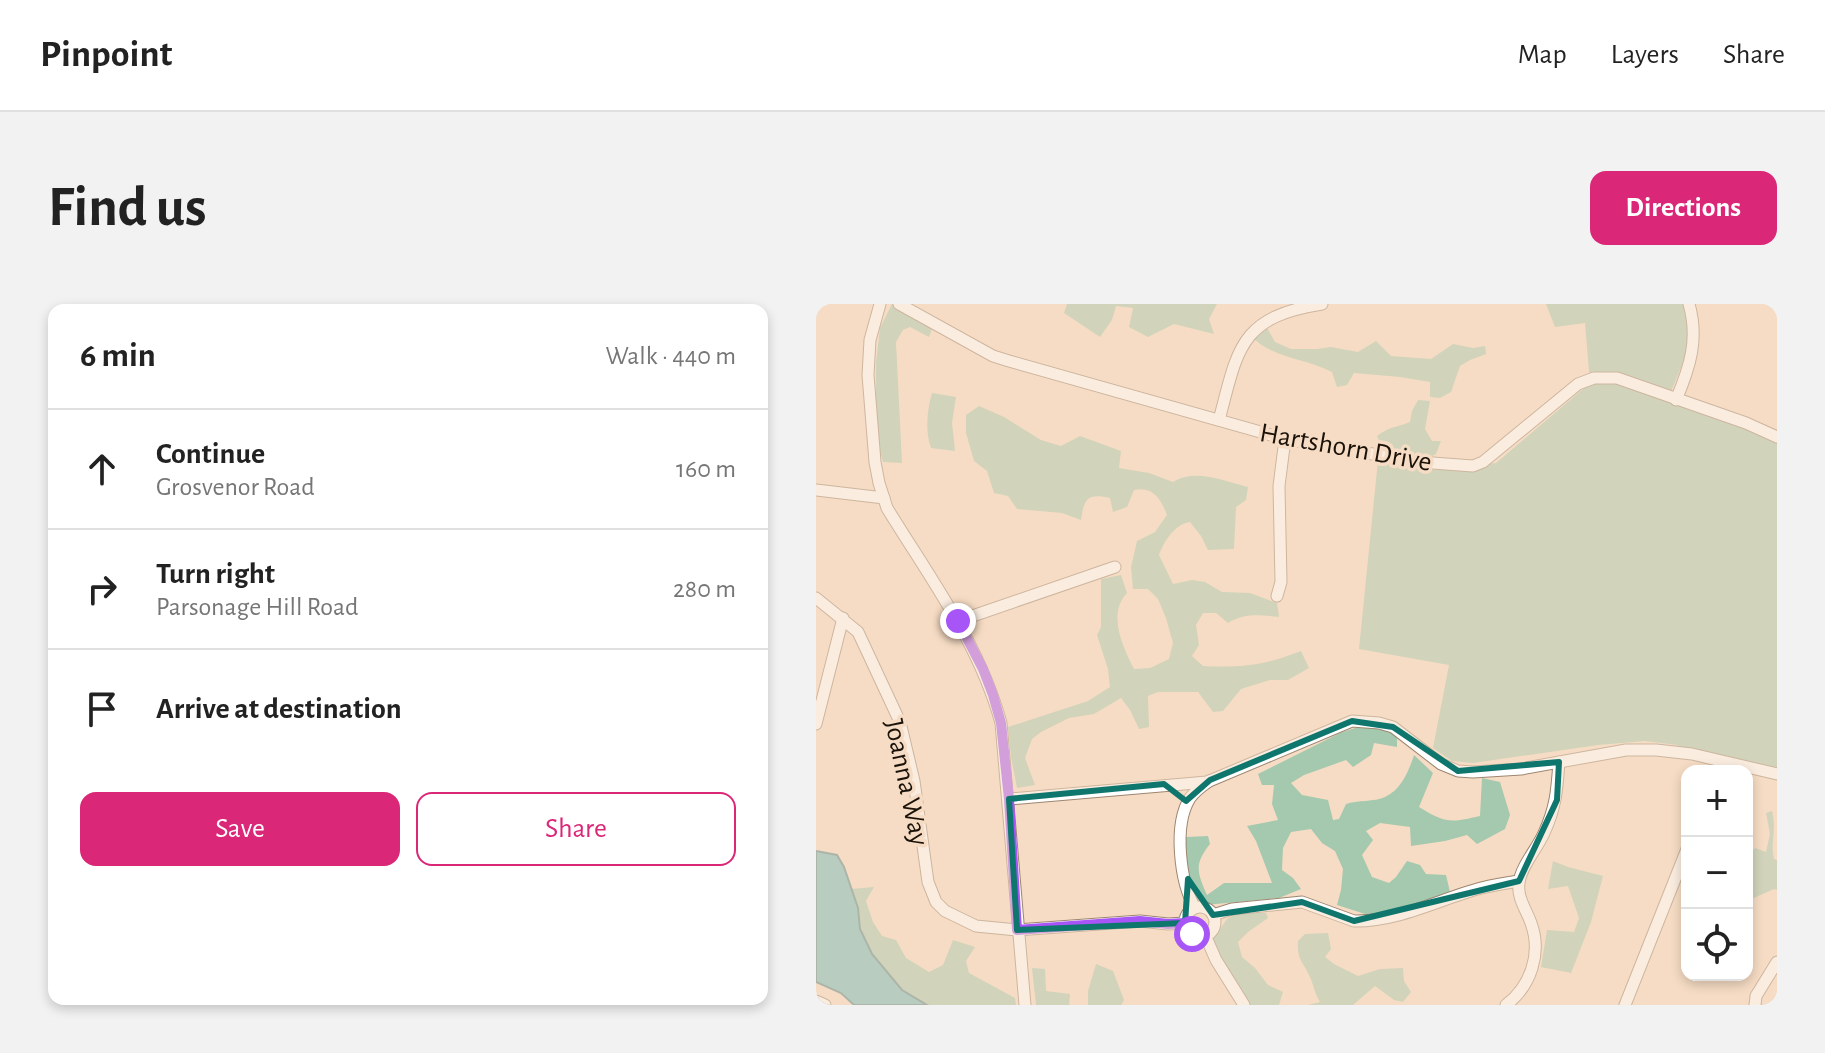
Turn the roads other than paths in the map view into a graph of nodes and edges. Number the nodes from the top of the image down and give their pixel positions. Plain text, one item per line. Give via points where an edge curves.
1 (880, 304) edge
2 (899, 304) edge
3 (1322, 304) edge
4 (1689, 304) edge
5 (1303, 305) edge
6 (1676, 400) junction
7 (1219, 420) junction
8 (1777, 437) edge
9 (1285, 439) junction
10 (816, 490) edge
11 (884, 498) junction
12 (1115, 567) dead end
13 (1277, 596) dead end
14 (816, 598) edge
15 (843, 618) junction
16 (958, 621) junction
17 (816, 724) edge
18 (1559, 762) junction
19 (1712, 765) edge
20 (1753, 771) edge
21 (1777, 774) edge
22 (1210, 780) junction
23 (1164, 784) junction
24 (1009, 799) junction
25 (1186, 807) junction
26 (1681, 864) edge
27 (1519, 881) junction
28 (1195, 908) junction
29 (1213, 915) junction
30 (1185, 923) junction
31 (1017, 930) junction
32 (1205, 935) junction
33 (1777, 962) edge
34 (816, 1001) edge
35 (825, 1005) edge
36 (1025, 1005) edge
37 (1244, 1005) edge
38 (1506, 1005) edge
39 (1625, 1005) edge
40 (1755, 1005) edge

1 - 11 street via 868,375
2 - 7 street, Hartshorn Drive via 993,356
3 - 5 street
4 - 6 street via 1694,345
5 - 7 street via 1259,326 1243,344
6 - 8 street, Hartshorn Drive
6 - 9 street, Hartshorn Drive via 1617,378 1594,378 1573,388 1495,454 1473,466
7 - 9 street, Hartshorn Drive
9 - 13 street
10 - 11 street
11 - 16 street
12 - 16 street
14 - 15 street, Joanna Way
15 - 17 street
15 - 31 street, Joanna Way via 858,632 900,722 936,902 976,926
16 - 24 street via 993,695
18 - 19 street via 1656,750 1692,754
18 - 22 street via 1458,771 1393,727 1352,721
18 - 27 street via 1557,800
20 - 21 street
22 - 23 street
22 - 25 street
23 - 24 street
23 - 25 street
24 - 31 street
25 - 28 street via 1181,855
26 - 39 street
27 - 29 street via 1361,921 1302,902
27 - 38 street via 1536,953 1527,981
28 - 29 street
28 - 30 street
29 - 32 street via 1214,927
30 - 31 street, Joanna Way
30 - 32 street via 1192,934
31 - 36 street
32 - 37 street
33 - 40 street
34 - 35 street

